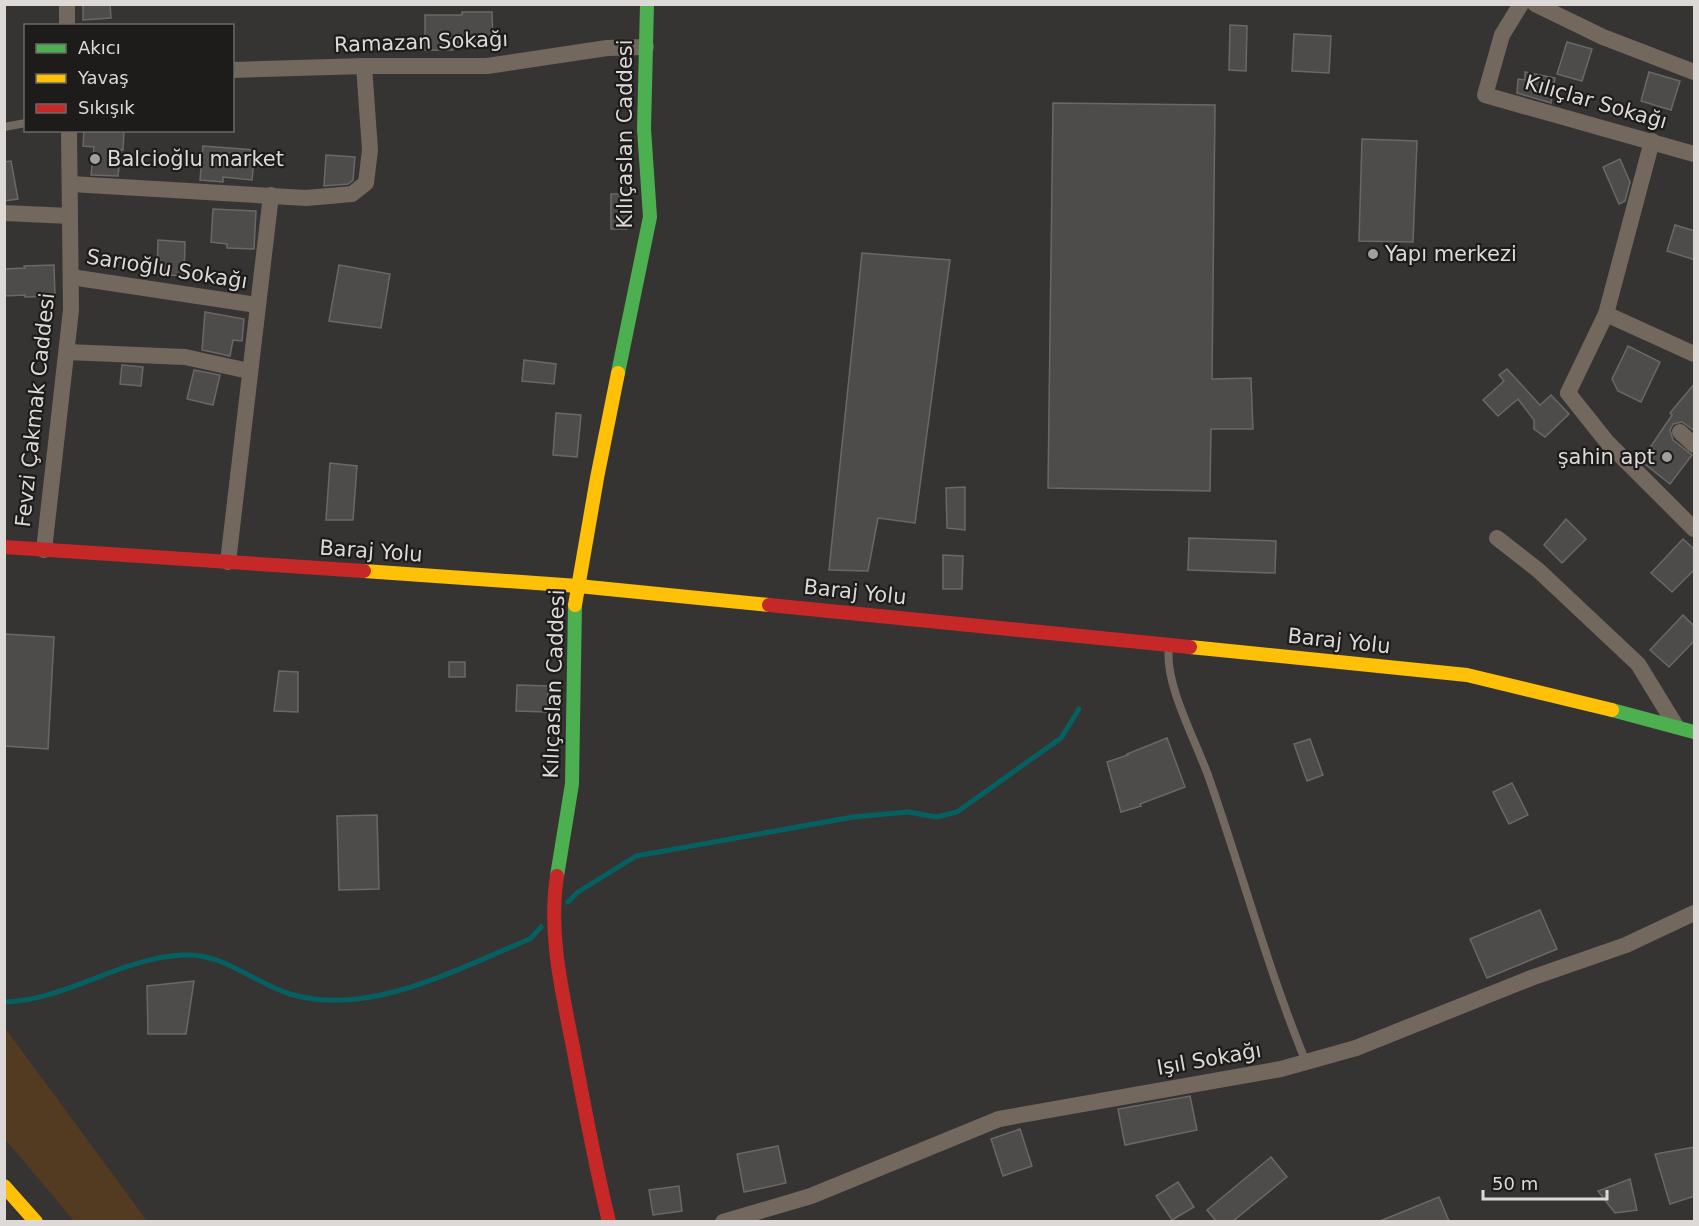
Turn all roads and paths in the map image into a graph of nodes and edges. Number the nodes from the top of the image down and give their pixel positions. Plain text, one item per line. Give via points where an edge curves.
1 (67, 4) edge
2 (647, 4) edge
3 (1521, 4) edge
4 (1535, 4) edge
5 (67, 24) edge
6 (646, 47) junction
7 (364, 66) junction
8 (234, 70) edge
9 (1695, 72) edge
10 (24, 123) edge
11 (4, 127) edge
12 (69, 132) edge
13 (1652, 141) junction
14 (1695, 154) edge
15 (71, 184) junction
16 (271, 195) junction
17 (4, 213) edge
18 (70, 216) junction
19 (71, 277) junction
20 (257, 305) junction
21 (1606, 314) junction
22 (68, 352) junction
23 (1695, 354) edge
24 (249, 370) junction
25 (1680, 432) dead end
26 (1695, 445) edge
27 (1695, 529) edge
28 (1497, 538) dead end
29 (4, 547) edge
30 (44, 550) junction
31 (228, 562) junction
32 (578, 586) junction
33 (1169, 645) junction
34 (1676, 726) junction
35 (1695, 732) edge
36 (1695, 914) edge
37 (1306, 1062) junction
38 (4, 1186) edge
39 (36, 1221) edge
40 (609, 1221) edge
41 (723, 1221) edge

1 - 5 street
2 - 6 main road, Kılıçaslan Caddesi
3 - 13 street, Kılıçlar Sokağı via 1502,35 1485,95
4 - 9 street via 1604,37
6 - 7 street, Ramazan Sokağı via 607,48 487,66
6 - 32 main road, Kılıçaslan Caddesi via 644,129 650,217
7 - 8 street, Ramazan Sokağı
7 - 16 street via 370,150 366,183 352,194 306,198
10 - 11 lane
12 - 15 street, Fevzi Çakmak Caddesi
13 - 14 street, Kılıçlar Sokağı
13 - 21 street
15 - 16 street
15 - 18 street, Fevzi Çakmak Caddesi
16 - 20 street
17 - 18 street
18 - 19 street, Fevzi Çakmak Caddesi
19 - 20 street, Sarıoğlu Sokağı
19 - 22 street, Fevzi Çakmak Caddesi
20 - 24 street
21 - 23 street
21 - 27 street via 1568,393 1607,442
22 - 24 street via 185,357
22 - 30 street, Fevzi Çakmak Caddesi
24 - 31 street
25 - 26 street
28 - 34 street via 1538,570 1638,664
29 - 30 main road, Baraj Yolu
30 - 31 main road, Baraj Yolu
31 - 32 main road, Baraj Yolu
32 - 33 main road, Baraj Yolu
32 - 40 main road, Kılıçaslan Caddesi via 574,609 572,784 554,896 556,957
33 - 34 main road, Baraj Yolu via 1467,675
33 - 37 lane via 1177,696 1209,777
34 - 35 main road, Baraj Yolu
36 - 37 street, Işıl Sokağı via 1626,945 1531,978 1356,1048
37 - 41 street, Işıl Sokağı via 999,1119 811,1196
38 - 39 main road

